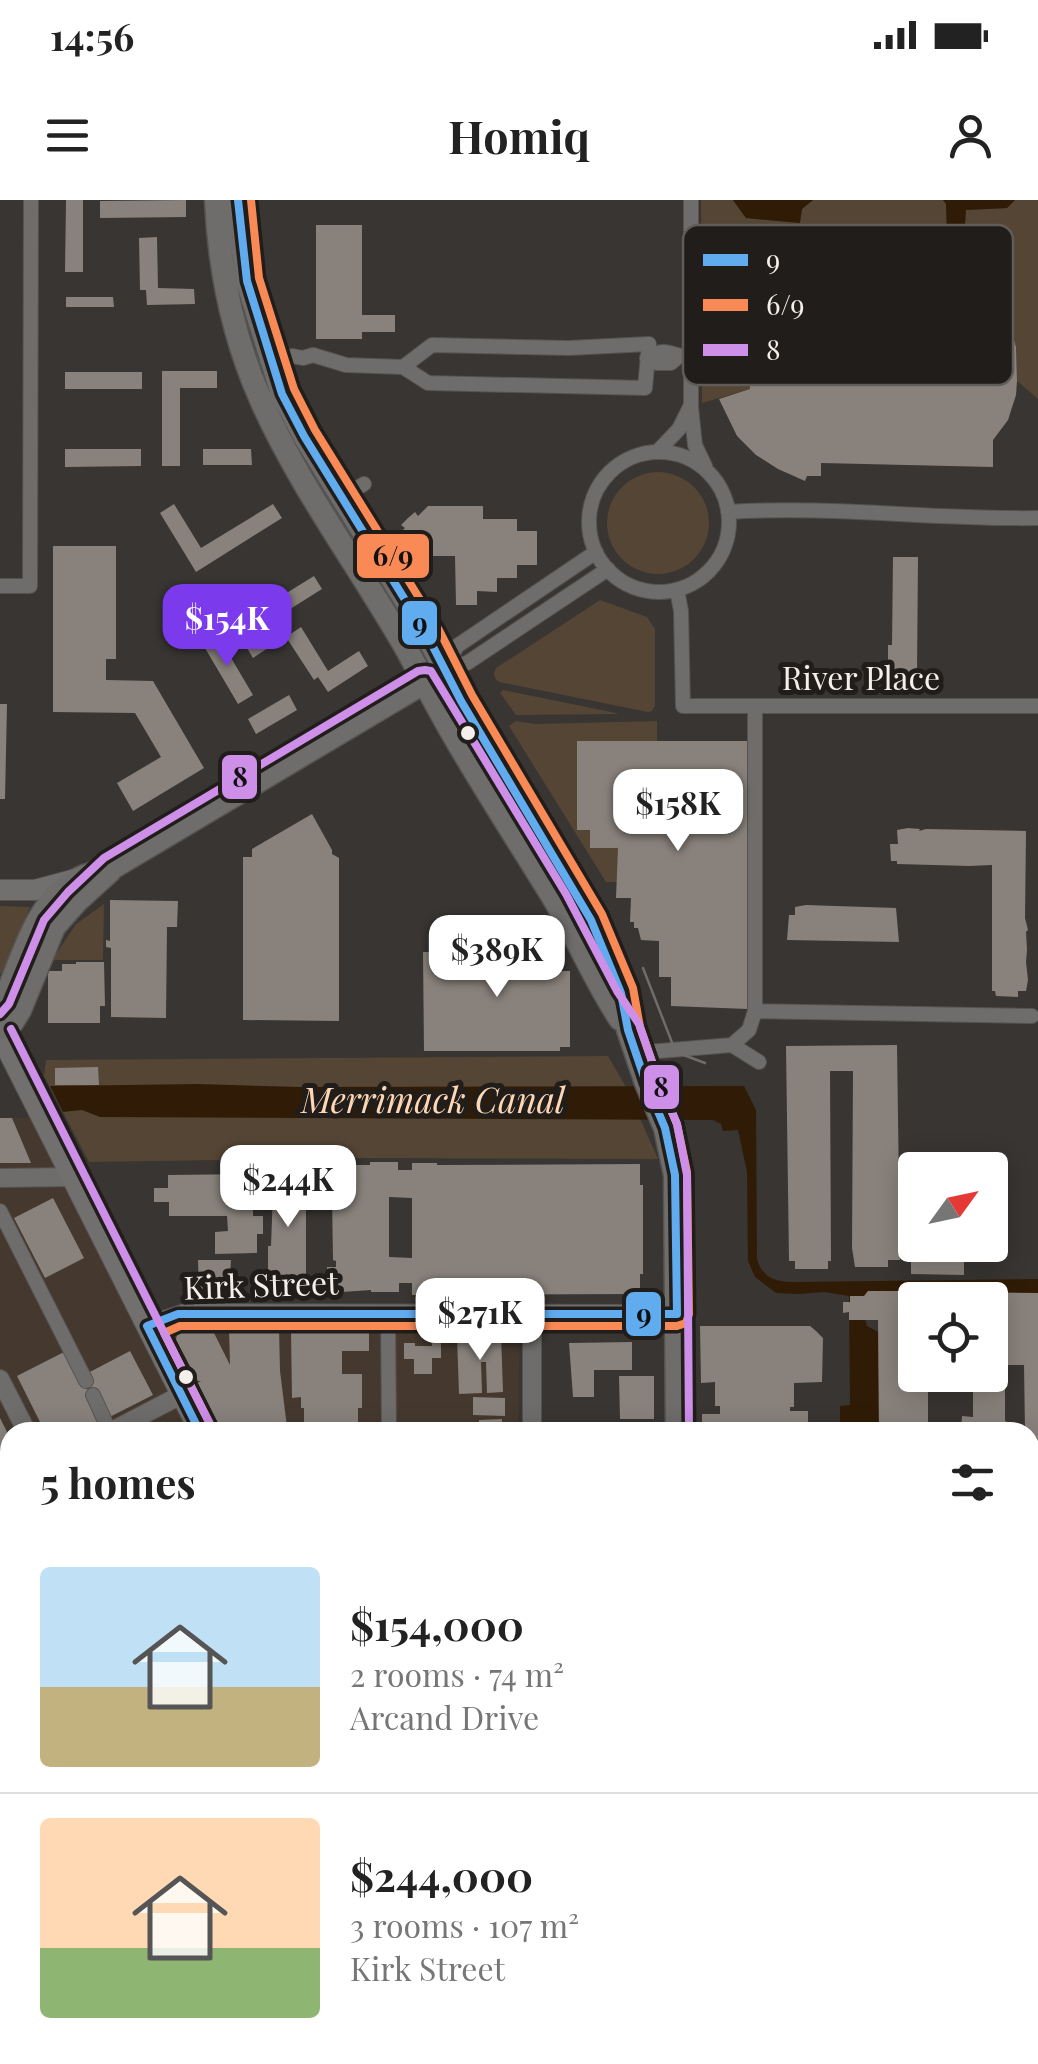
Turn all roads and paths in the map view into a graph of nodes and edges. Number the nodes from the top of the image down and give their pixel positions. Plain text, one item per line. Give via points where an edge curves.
1 (31, 200) edge
2 (216, 200) edge
3 (238, 200) edge
4 (691, 200) edge
5 (690, 225) edge
6 (648, 358) junction
7 (683, 358) edge
8 (260, 364) junction
9 (403, 367) junction
10 (687, 385) edge
11 (690, 407) junction
12 (656, 452) junction
13 (707, 472) junction
14 (364, 484) dead end
15 (342, 496) junction
16 (321, 510) junction
17 (728, 512) junction
18 (1038, 518) edge
19 (596, 552) junction
20 (608, 570) junction
21 (0, 586) edge
22 (677, 590) junction
23 (444, 669) junction
24 (424, 682) junction
25 (755, 706) junction
26 (1038, 706) edge
27 (112, 868) junction
28 (82, 877) junction
29 (0, 890) edge
30 (0, 1010) edge
31 (755, 1011) junction
32 (1032, 1016) dead end
33 (0, 1031) edge
34 (631, 1042) junction
35 (732, 1045) junction
36 (759, 1062) dead end
37 (73, 1177) junction
38 (0, 1178) edge
39 (0, 1211) edge
40 (388, 1313) junction
41 (532, 1314) junction
42 (677, 1314) junction
43 (147, 1326) junction
44 (0, 1379) edge
45 (182, 1394) junction
46 (22, 1422) edge
47 (105, 1422) edge
48 (129, 1422) edge
49 (195, 1422) edge
50 (389, 1422) edge
51 (532, 1422) edge
52 (676, 1422) edge

1 - 21 street via 30,586
2 - 8 main road via 237,333
3 - 8 main road
4 - 5 street
6 - 7 street via 672,363
6 - 9 street via 649,344 432,344
6 - 9 street via 645,388 428,383
8 - 9 street via 313,354 334,363
8 - 15 main road
8 - 16 main road via 272,424
10 - 11 street
11 - 12 street
11 - 13 street
12 - 13 street via 679,455
12 - 19 street via 624,462 599,486 589,518
13 - 17 street
14 - 15 street
15 - 16 street
15 - 23 main road
16 - 24 main road
17 - 18 street
17 - 22 street via 728,533 711,569
19 - 20 street
19 - 23 street via 457,646
20 - 22 street via 652,592
20 - 23 street via 467,663
22 - 25 street, River Place via 683,706
23 - 24 main road
23 - 34 main road via 590,920 621,993
24 - 27 main road
24 - 34 main road
25 - 26 street, River Place
25 - 31 street
27 - 28 main road
27 - 33 main road via 54,927 20,1010
28 - 29 main road via 35,890
28 - 30 main road via 42,914
31 - 32 street
31 - 35 street
33 - 37 main road
34 - 35 street
34 - 42 main road via 665,1128 675,1175
35 - 36 street
37 - 38 street
37 - 43 main road
39 - 47 street
40 - 41 street, Kirk Street
40 - 43 street, Kirk Street via 185,1313
40 - 50 street
41 - 42 street, Kirk Street
41 - 51 street
42 - 52 main road
43 - 45 main road
44 - 46 street
45 - 48 street
45 - 49 main road

